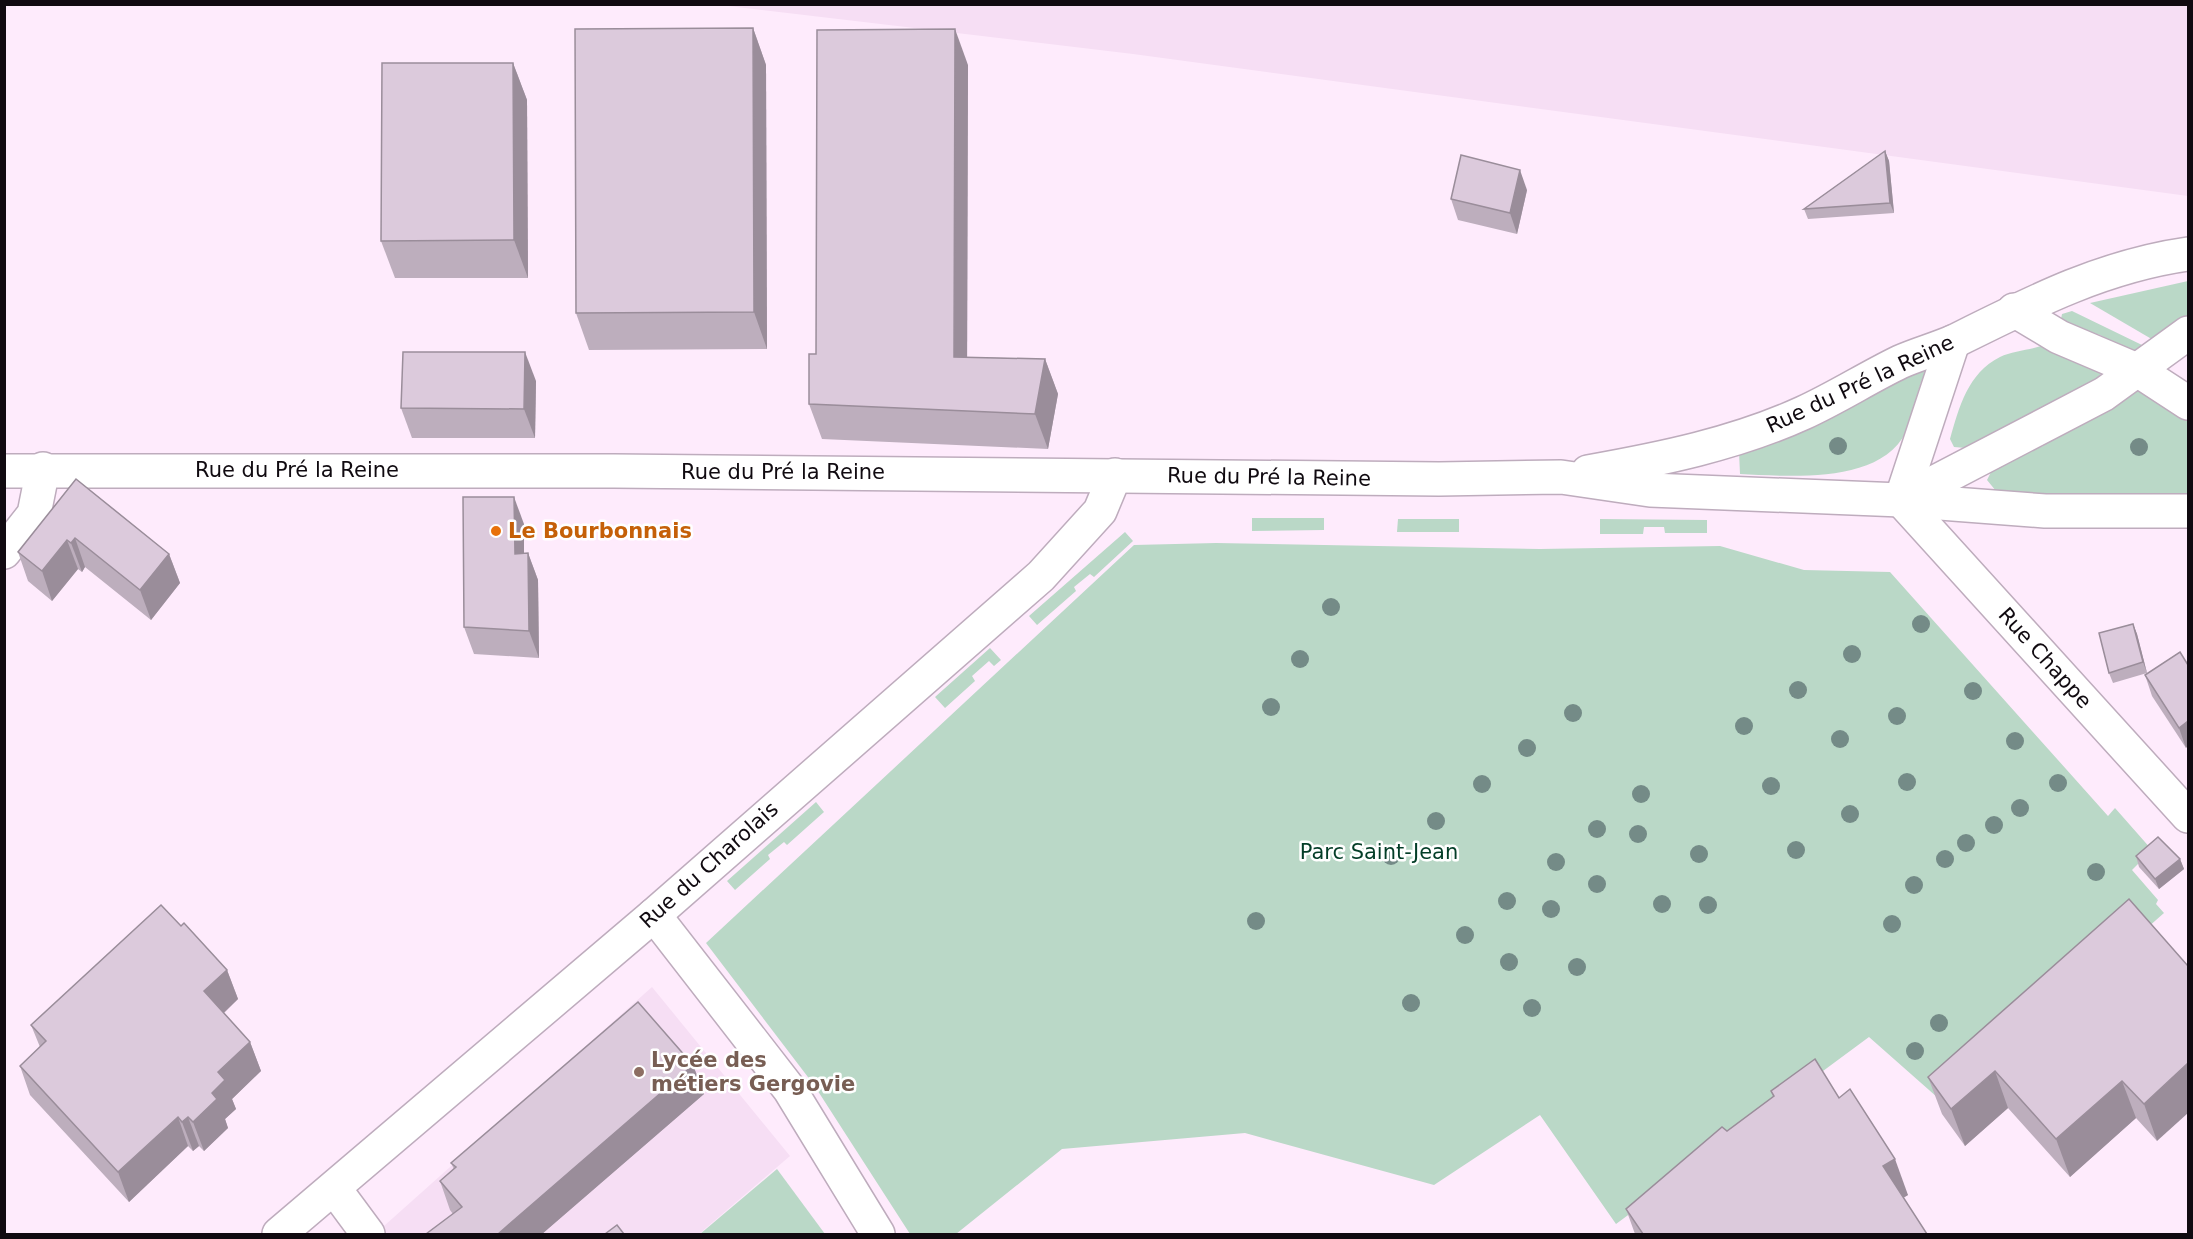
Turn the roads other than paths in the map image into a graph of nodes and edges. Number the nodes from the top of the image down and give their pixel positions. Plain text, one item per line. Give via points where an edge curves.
1 (2188, 254) edge
2 (2014, 310) junction
3 (2188, 333) edge
4 (1953, 342) junction
5 (2139, 371) junction
6 (2188, 403) edge
7 (43, 469) junction
8 (4, 471) edge
9 (1115, 475) junction
10 (1561, 477) junction
11 (1901, 500) junction
12 (2188, 512) edge
13 (4, 552) edge
14 (2188, 816) edge
15 (654, 915) junction
16 (334, 1188) junction
17 (279, 1234) edge
18 (368, 1234) edge
19 (878, 1234) edge

1 - 2 main road, Rue du Pré la Reine via 2112,270
2 - 4 main road, Rue du Pré la Reine
2 - 5 main road via 2059,337
3 - 5 main road, Rue du Pré la Reine
4 - 10 main road, Rue du Pré la Reine via 1899,363 1840,396 1768,427 1657,459
4 - 11 main road
5 - 6 main road
5 - 11 main road, Rue du Pré la Reine via 2076,410
7 - 8 main road, Rue du Pré la Reine
7 - 9 main road, Rue du Pré la Reine
7 - 13 main road via 34,514
9 - 10 main road, Rue du Pré la Reine
9 - 15 main road, Rue du Charolais via 1100,511 1041,576
10 - 11 main road, Rue du Pré la Reine via 1650,490
11 - 12 main road, Rue du Pré la Reine via 2045,511
11 - 14 main road, Rue Chappe
15 - 16 main road, Rue du Charolais
15 - 19 main road via 790,1090
16 - 17 main road, Rue du Charolais
16 - 18 main road

